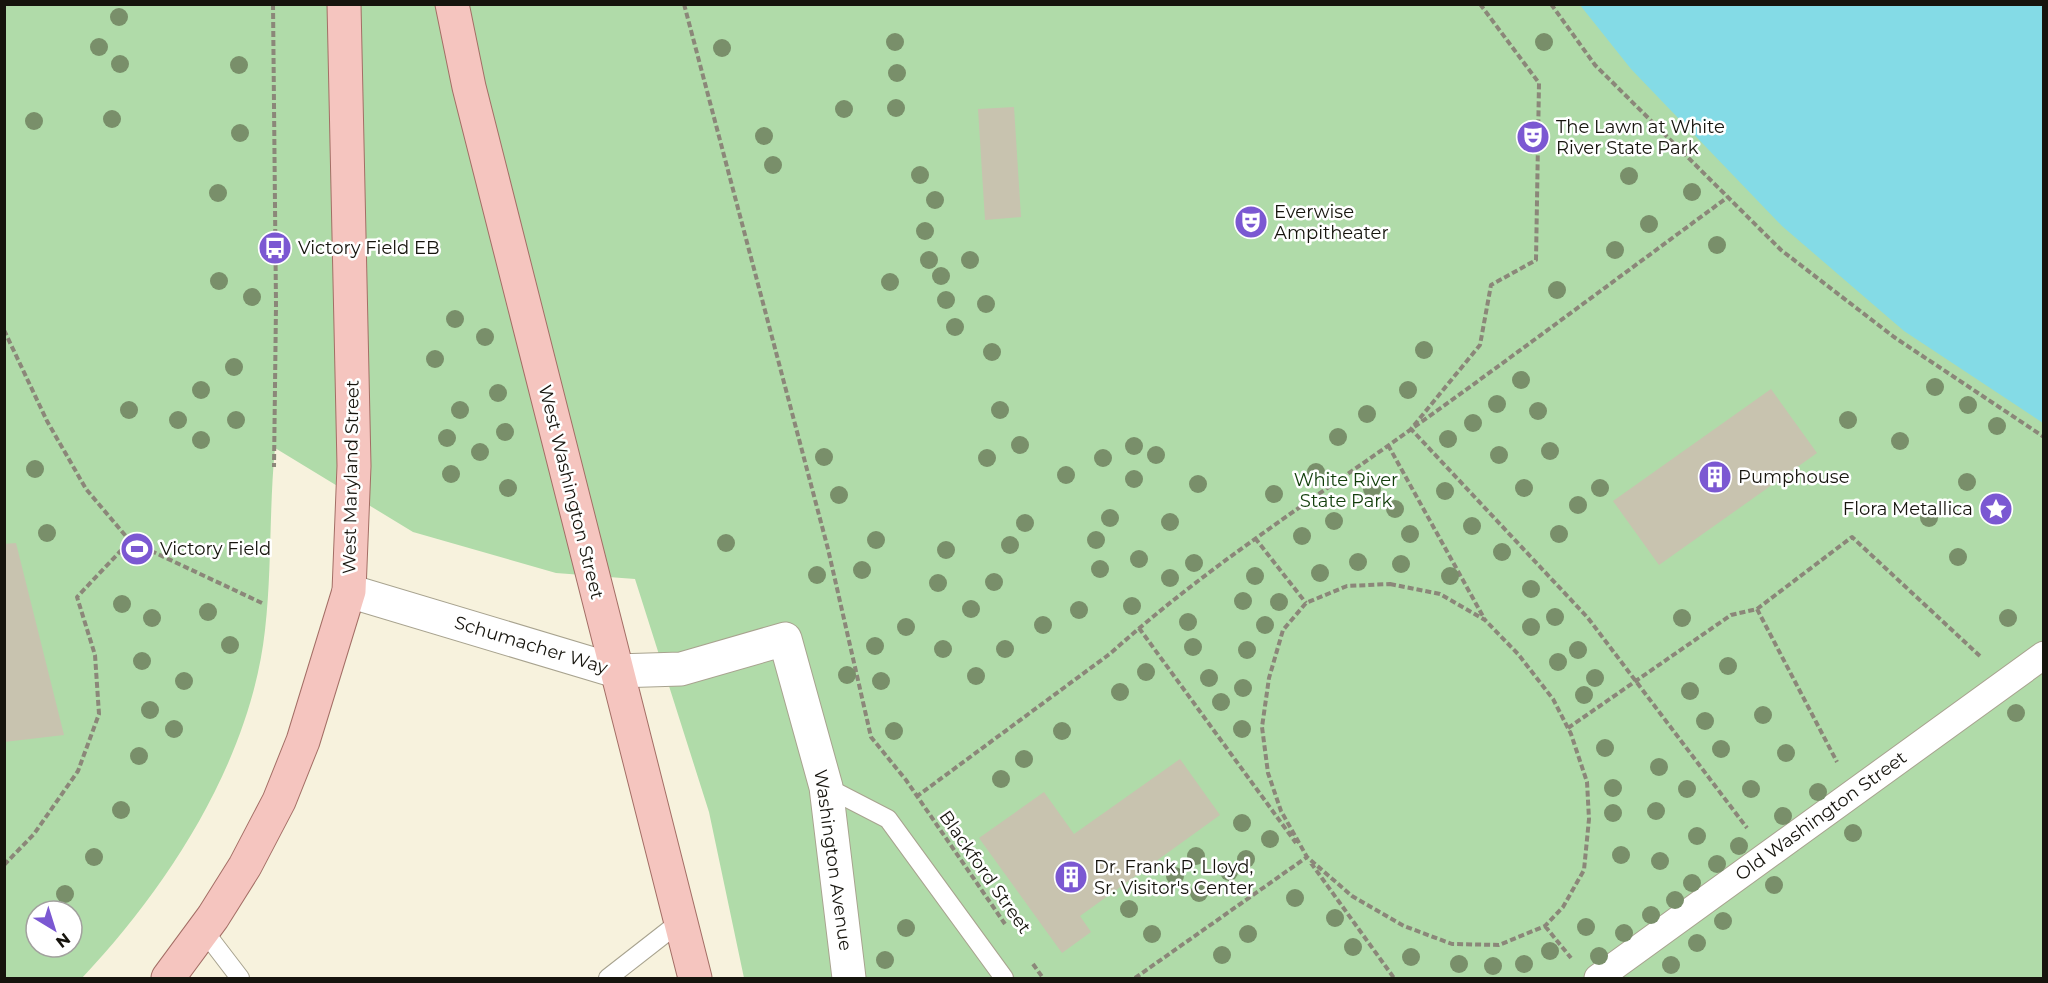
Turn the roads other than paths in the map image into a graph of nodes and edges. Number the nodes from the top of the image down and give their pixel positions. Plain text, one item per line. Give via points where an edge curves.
1 (344, 4) edge
2 (452, 4) edge
3 (349, 591) junction
4 (785, 639) joint
5 (2043, 655) edge
6 (616, 671) junction
7 (826, 787) junction
8 (681, 921) junction
9 (204, 931) junction
10 (168, 978) edge
11 (240, 978) edge
12 (608, 978) edge
13 (696, 978) edge
14 (849, 978) edge
15 (1004, 978) edge
16 (1598, 978) edge

1 - 3 main road, West Maryland Street via 354,466
2 - 6 main road, West Washington Street via 469,87
3 - 6 street, Schumacher Way
3 - 9 main road, West Maryland Street via 303,741 279,801 245,866
4 - 6 street, Schumacher Way via 681,669
4 - 7 street, Washington Avenue
5 - 16 street, Old Washington Street
6 - 8 main road, West Washington Street
7 - 14 street, Washington Avenue
7 - 15 lane via 888,819
8 - 12 lane
8 - 13 main road, West Washington Street
9 - 10 main road, West Maryland Street
9 - 11 lane

